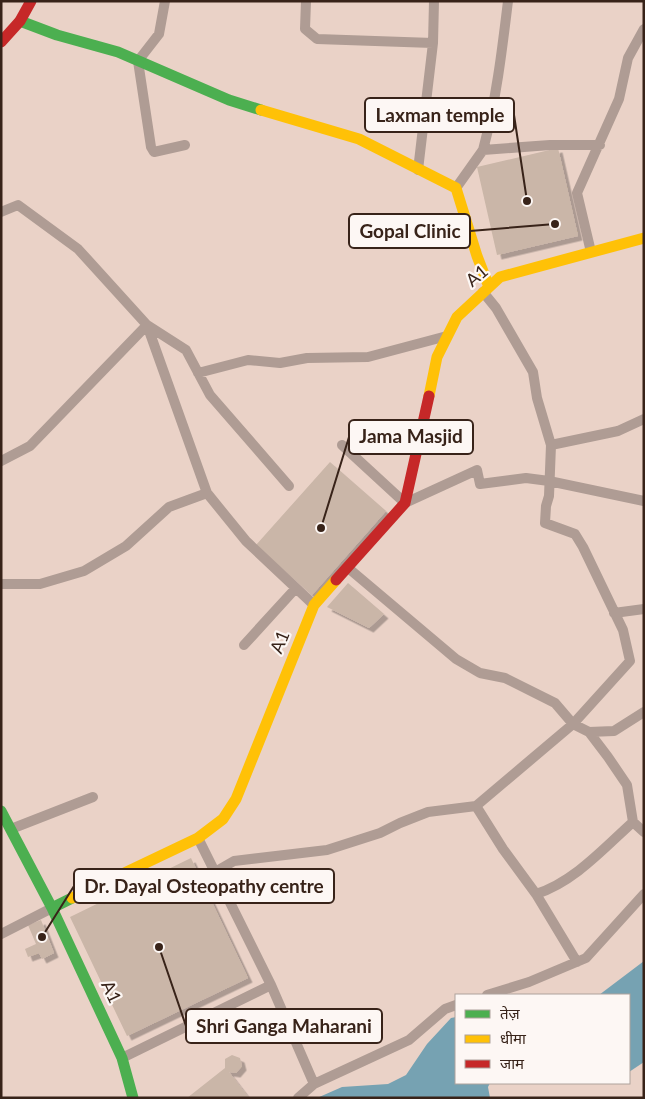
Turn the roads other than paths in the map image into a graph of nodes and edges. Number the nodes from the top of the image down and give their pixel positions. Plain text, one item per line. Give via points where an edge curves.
1 (31, 1) edge
2 (166, 1) edge
3 (306, 1) edge
4 (434, 1) edge
5 (508, 1) edge
6 (20, 20) junction
7 (644, 29) edge
8 (1, 42) edge
9 (433, 43) junction
10 (138, 61) junction
11 (185, 145) dead end
12 (600, 145) junction
13 (483, 150) junction
14 (418, 170) junction
15 (456, 188) junction
16 (1, 212) edge
17 (644, 238) edge
18 (591, 252) junction
19 (486, 290) junction
20 (148, 325) junction
21 (447, 336) junction
22 (198, 373) junction
23 (644, 419) edge
24 (342, 445) dead end
25 (551, 445) junction
26 (1, 461) edge
27 (549, 481) junction
28 (289, 486) dead end
29 (207, 493) junction
30 (644, 500) edge
31 (405, 503) junction
32 (347, 567) junction
33 (1, 584) edge
34 (296, 588) junction
35 (314, 605) junction
36 (644, 609) edge
37 (614, 613) junction
38 (244, 645) dead end
39 (644, 712) edge
40 (573, 724) junction
41 (589, 732) junction
42 (93, 797) dead end
43 (476, 806) junction
44 (1, 811) edge
45 (633, 822) junction
46 (11, 829) junction
47 (644, 832) edge
48 (198, 838) junction
49 (215, 872) junction
50 (536, 894) junction
51 (644, 894) edge
52 (52, 908) junction
53 (1, 934) edge
54 (577, 962) junction
55 (271, 985) junction
56 (490, 994) edge
57 (455, 1005) edge
58 (122, 1058) junction
59 (314, 1084) junction
60 (133, 1098) edge
61 (298, 1098) edge

1 - 6 main road
2 - 10 street via 159,34
3 - 9 street via 305,28 317,39
4 - 9 street
5 - 13 street via 498,81
6 - 8 main road
6 - 10 main road
7 - 12 street via 628,58 619,100
9 - 14 street
10 - 11 street via 151,147 154,152
10 - 14 main road via 229,100 359,139
12 - 13 street
12 - 18 street via 578,193
13 - 15 street
14 - 15 main road
15 - 19 main road
16 - 20 street via 18,205 78,249
17 - 18 main road, A1
18 - 19 main road, A1 via 500,277
19 - 21 main road, A1 via 456,317
19 - 25 street via 533,372
20 - 22 street via 186,350
20 - 26 street via 30,446
20 - 29 street
21 - 22 street via 368,358 307,358 280,363 248,360
21 - 31 main road, A1 via 437,357
22 - 28 street via 210,395
23 - 25 street via 618,431
24 - 31 street
25 - 27 street
27 - 30 street
27 - 31 street via 526,478 480,484 477,470
27 - 37 street via 545,523 575,534
29 - 33 street via 170,507 126,546 84,571 40,584
29 - 34 street via 246,541
31 - 32 main road, A1
32 - 35 main road, A1
32 - 40 street via 456,659 480,673 504,678 555,703
34 - 35 street
34 - 38 street
35 - 48 main road, A1 via 236,799 223,819
36 - 37 street
37 - 40 street via 630,661
39 - 41 street via 614,731
40 - 41 street
40 - 43 street
41 - 45 street via 627,786
42 - 46 street
43 - 49 street via 428,812 380,834 327,850 234,862
43 - 50 street
44 - 46 main road
45 - 47 street
45 - 50 street via 581,869
46 - 52 main road
48 - 49 street
48 - 52 main road, A1
49 - 55 street
50 - 54 street
51 - 54 street via 586,958
52 - 53 street
52 - 58 main road, A1
54 - 56 street
55 - 58 street
55 - 59 street
57 - 59 street via 445,1009 409,1040
58 - 60 main road, A1
59 - 61 street

